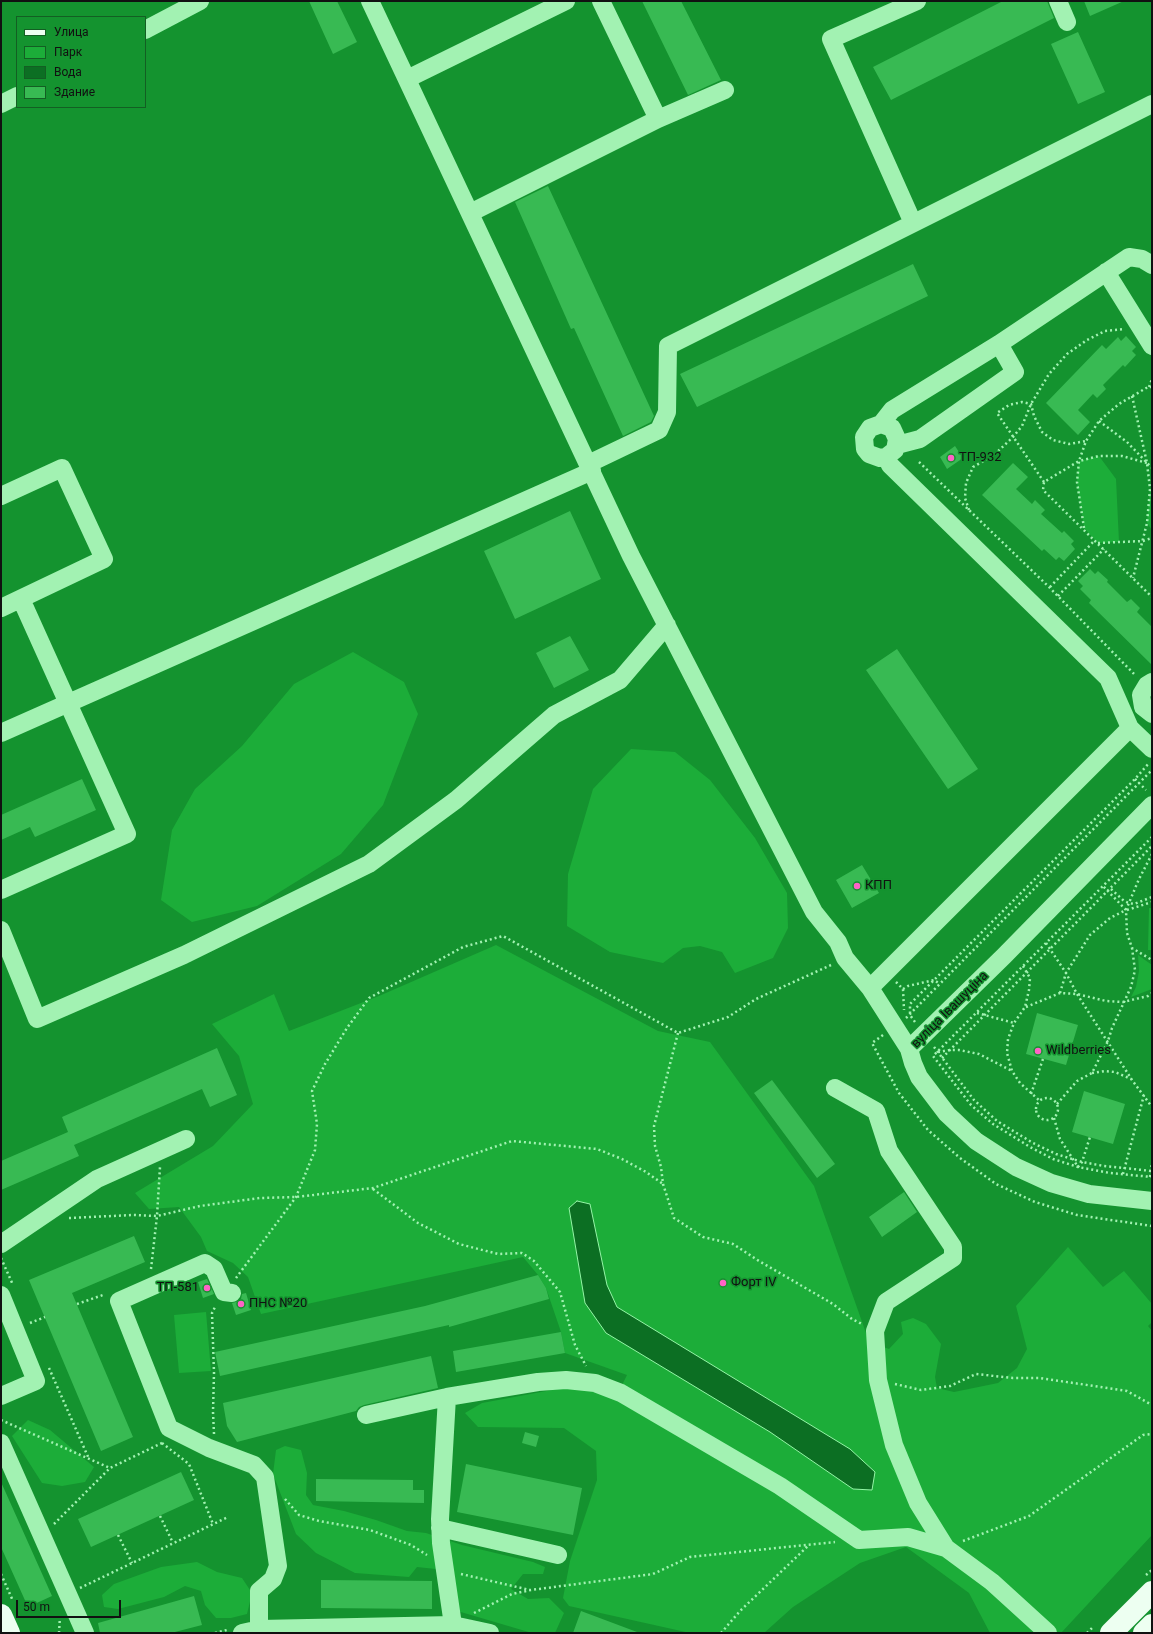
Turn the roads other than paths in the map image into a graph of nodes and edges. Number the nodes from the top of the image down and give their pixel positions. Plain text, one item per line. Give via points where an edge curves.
1 (200, 1) edge
2 (370, 1) edge
3 (566, 1) edge
4 (601, 1) edge
5 (917, 1) edge
6 (1058, 1) edge
7 (1067, 22) dead end
8 (146, 29) edge
9 (407, 79) junction
10 (725, 90) dead end
11 (16, 96) edge
12 (1, 104) edge
13 (1152, 104) edge
14 (658, 119) junction
15 (470, 213) junction
16 (913, 223) junction
17 (1152, 265) edge
18 (1106, 272) junction
19 (999, 344) junction
20 (1152, 346) edge
21 (881, 424) junction
22 (891, 451) junction
23 (590, 468) junction
24 (1, 496) edge
25 (21, 599) junction
26 (1, 608) edge
27 (667, 625) junction
28 (1146, 681) edge
29 (67, 704) junction
30 (1152, 714) edge
31 (1130, 728) junction
32 (1, 733) edge
33 (1152, 750) edge
34 (1150, 799) edge
35 (1, 890) edge
36 (1, 930) edge
37 (870, 988) junction
38 (909, 1049) junction
39 (835, 1088) dead end
40 (186, 1139) dead end
41 (1152, 1201) edge
42 (1, 1244) edge
43 (228, 1293) road end
44 (1, 1295) edge
45 (1, 1396) edge
46 (447, 1397) junction
47 (366, 1415) dead end
48 (1, 1443) edge
49 (440, 1528) junction
50 (946, 1548) junction
51 (558, 1554) dead end
52 (1152, 1592) edge
53 (452, 1622) junction
54 (1152, 1625) edge
55 (260, 1629) junction
56 (289, 1631) edge
57 (85, 1633) edge
58 (242, 1633) edge
59 (490, 1633) edge
60 (1048, 1633) edge
61 (1111, 1633) edge
62 (1144, 1633) edge

1 - 8 street
2 - 9 street
3 - 9 street
4 - 14 street
5 - 16 street via 831,39
6 - 7 street
9 - 15 street
10 - 14 street
11 - 12 street
13 - 16 street
14 - 15 street
15 - 23 street
16 - 23 street via 668,346 667,412 659,430
17 - 18 street via 1142,259 1129,257
18 - 19 street
18 - 20 street
19 - 21 street via 892,410
19 - 22 street via 1015,372 920,439
21 - 22 street via 892,428 895,433
21 - 22 street via 870,428 864,437 864,443 869,454 880,458
22 - 31 street via 890,465 1108,678
23 - 27 street
23 - 29 street
24 - 25 street via 62,468 104,559
25 - 26 street
25 - 29 street
27 - 36 street via 620,680 554,715 456,800 369,864 184,955 37,1019
27 - 37 street via 814,912 838,942 845,958
28 - 30 street via 1141,695 1143,707
29 - 32 street
29 - 35 street via 127,834
31 - 33 street
31 - 37 street
34 - 38 street, вуліца Івашуціна via 1004,956
37 - 38 street
38 - 41 street, вуліца Івашуціна via 919,1077 947,1114 976,1141 1016,1166 1051,1183 1089,1194
39 - 50 street via 876,1111 889,1151 953,1247 953,1258 886,1302 874,1331 878,1380 894,1445 918,1503
40 - 42 street via 97,1179
43 - 55 street via 214,1269 205,1263 119,1302 169,1428 216,1451 254,1465 265,1477 278,1566 273,1579 259,1591
44 - 45 street via 36,1381
46 - 47 street
46 - 49 street
46 - 50 street via 538,1382 566,1380 595,1383 621,1393 780,1486 859,1540 908,1537
48 - 57 street
49 - 51 street
49 - 53 street
50 - 60 street via 992,1582
52 - 61 main road
53 - 56 street
53 - 59 street
54 - 62 main road
55 - 56 street
55 - 58 street

